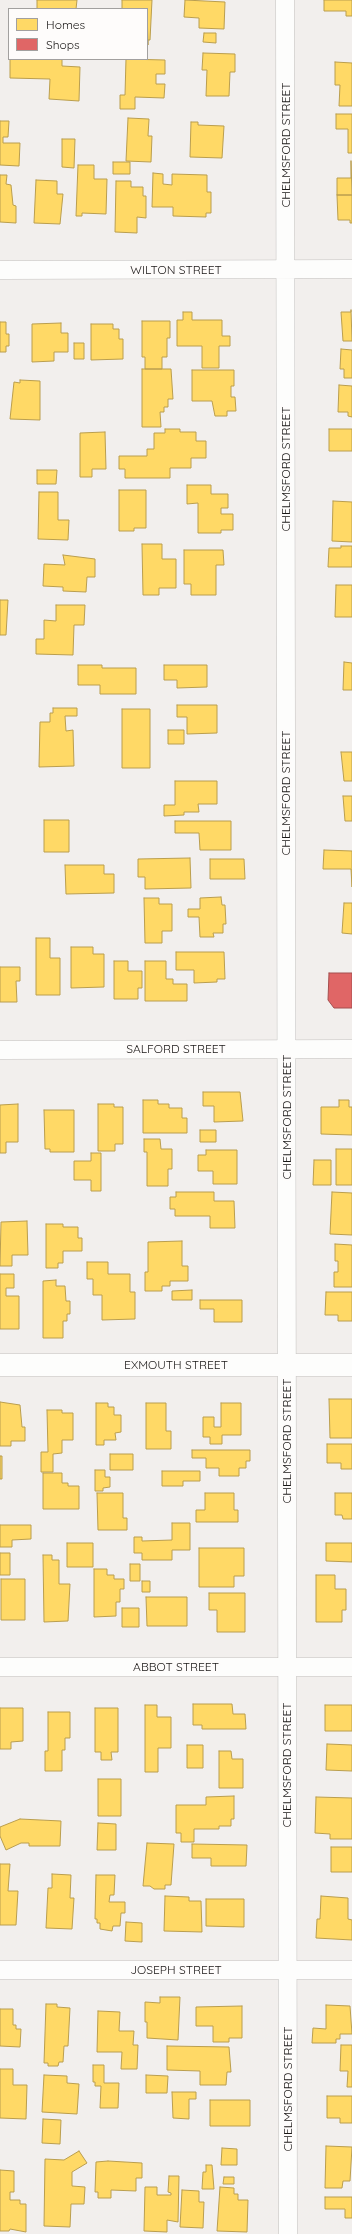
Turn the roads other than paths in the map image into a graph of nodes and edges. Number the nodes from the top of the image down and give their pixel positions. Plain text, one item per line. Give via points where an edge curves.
1 (285, 0) edge
2 (286, 269) junction
3 (352, 269) edge
4 (0, 270) edge
5 (286, 1049) junction
6 (352, 1049) edge
7 (0, 1050) edge
8 (0, 1364) edge
9 (287, 1365) junction
10 (352, 1365) edge
11 (0, 1667) edge
12 (287, 1667) junction
13 (352, 1668) edge
14 (0, 1970) edge
15 (288, 1970) junction
16 (352, 1970) edge
17 (288, 2234) edge

1 - 2 street, CHELMSFORD STREET
2 - 3 street, WILTON STREET
2 - 4 street, WILTON STREET
2 - 5 street, CHELMSFORD STREET
5 - 6 street, SALFORD STREET
5 - 7 street, SALFORD STREET
5 - 9 street, CHELMSFORD STREET
8 - 9 street, EXMOUTH STREET
9 - 10 street, EXMOUTH STREET
9 - 12 street, CHELMSFORD STREET
11 - 12 street, ABBOT STREET
12 - 13 street, ABBOT STREET
12 - 15 street, CHELMSFORD STREET
14 - 15 street, JOSEPH STREET
15 - 16 street, JOSEPH STREET
15 - 17 street, CHELMSFORD STREET

